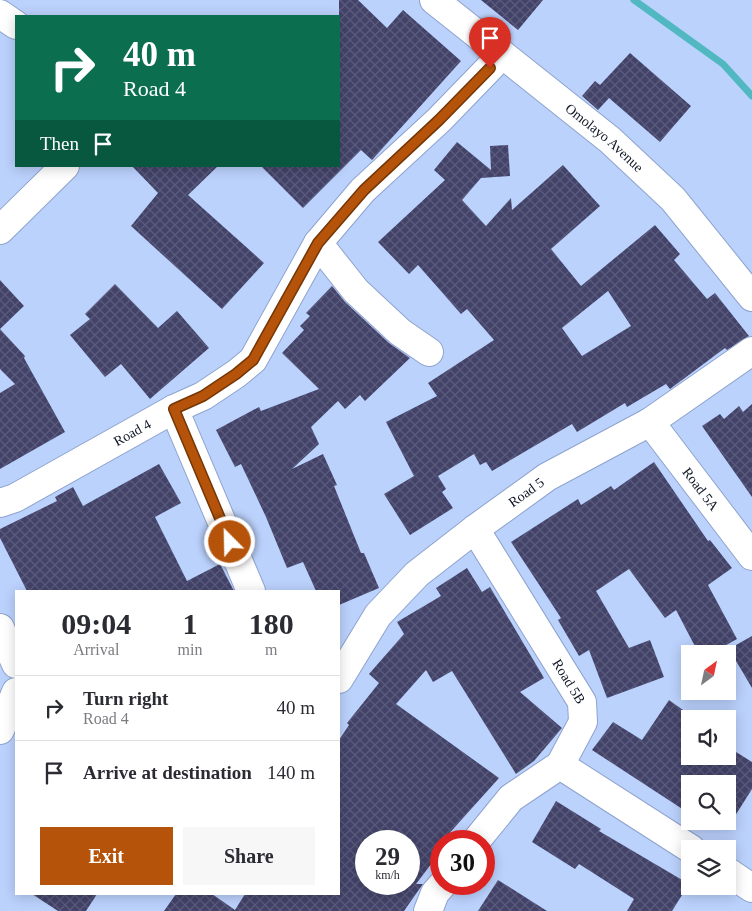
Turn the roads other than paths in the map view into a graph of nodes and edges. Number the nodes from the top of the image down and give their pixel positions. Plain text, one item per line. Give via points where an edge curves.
1 (434, 0) edge
2 (0, 14) edge
3 (15, 25) edge
4 (502, 55) junction
5 (64, 167) edge
6 (0, 230) edge
7 (318, 243) junction
8 (752, 297) edge
9 (752, 351) edge
10 (429, 352) dead end
11 (174, 409) junction
12 (650, 422) junction
13 (0, 503) edge
14 (475, 528) junction
15 (752, 556) edge
16 (251, 590) edge
17 (0, 628) edge
18 (15, 662) edge
19 (340, 677) edge
20 (15, 694) edge
21 (0, 730) edge
22 (560, 765) junction
23 (485, 830) edge
24 (681, 843) edge
25 (736, 877) edge
26 (752, 888) edge
27 (434, 895) edge
28 (428, 911) edge

1 - 4 street, Omolayo Avenue
2 - 3 street
4 - 7 street, Road 4 via 364,190
4 - 8 street, Omolayo Avenue via 610,140 673,199
5 - 6 street
7 - 10 street via 356,291 400,332
7 - 11 street, Road 4 via 253,360 203,396
9 - 12 street, Road 5
11 - 13 street, Road 4 via 15,498
11 - 16 street
12 - 14 street, Road 5 via 547,477
12 - 15 street, Road 5A
14 - 19 street, Road 5 via 417,574 378,616
14 - 22 street, Road 5B via 582,702 583,722
17 - 18 street
20 - 21 street
22 - 23 street, Road 5B via 510,798
22 - 24 street
25 - 26 street
27 - 28 street

